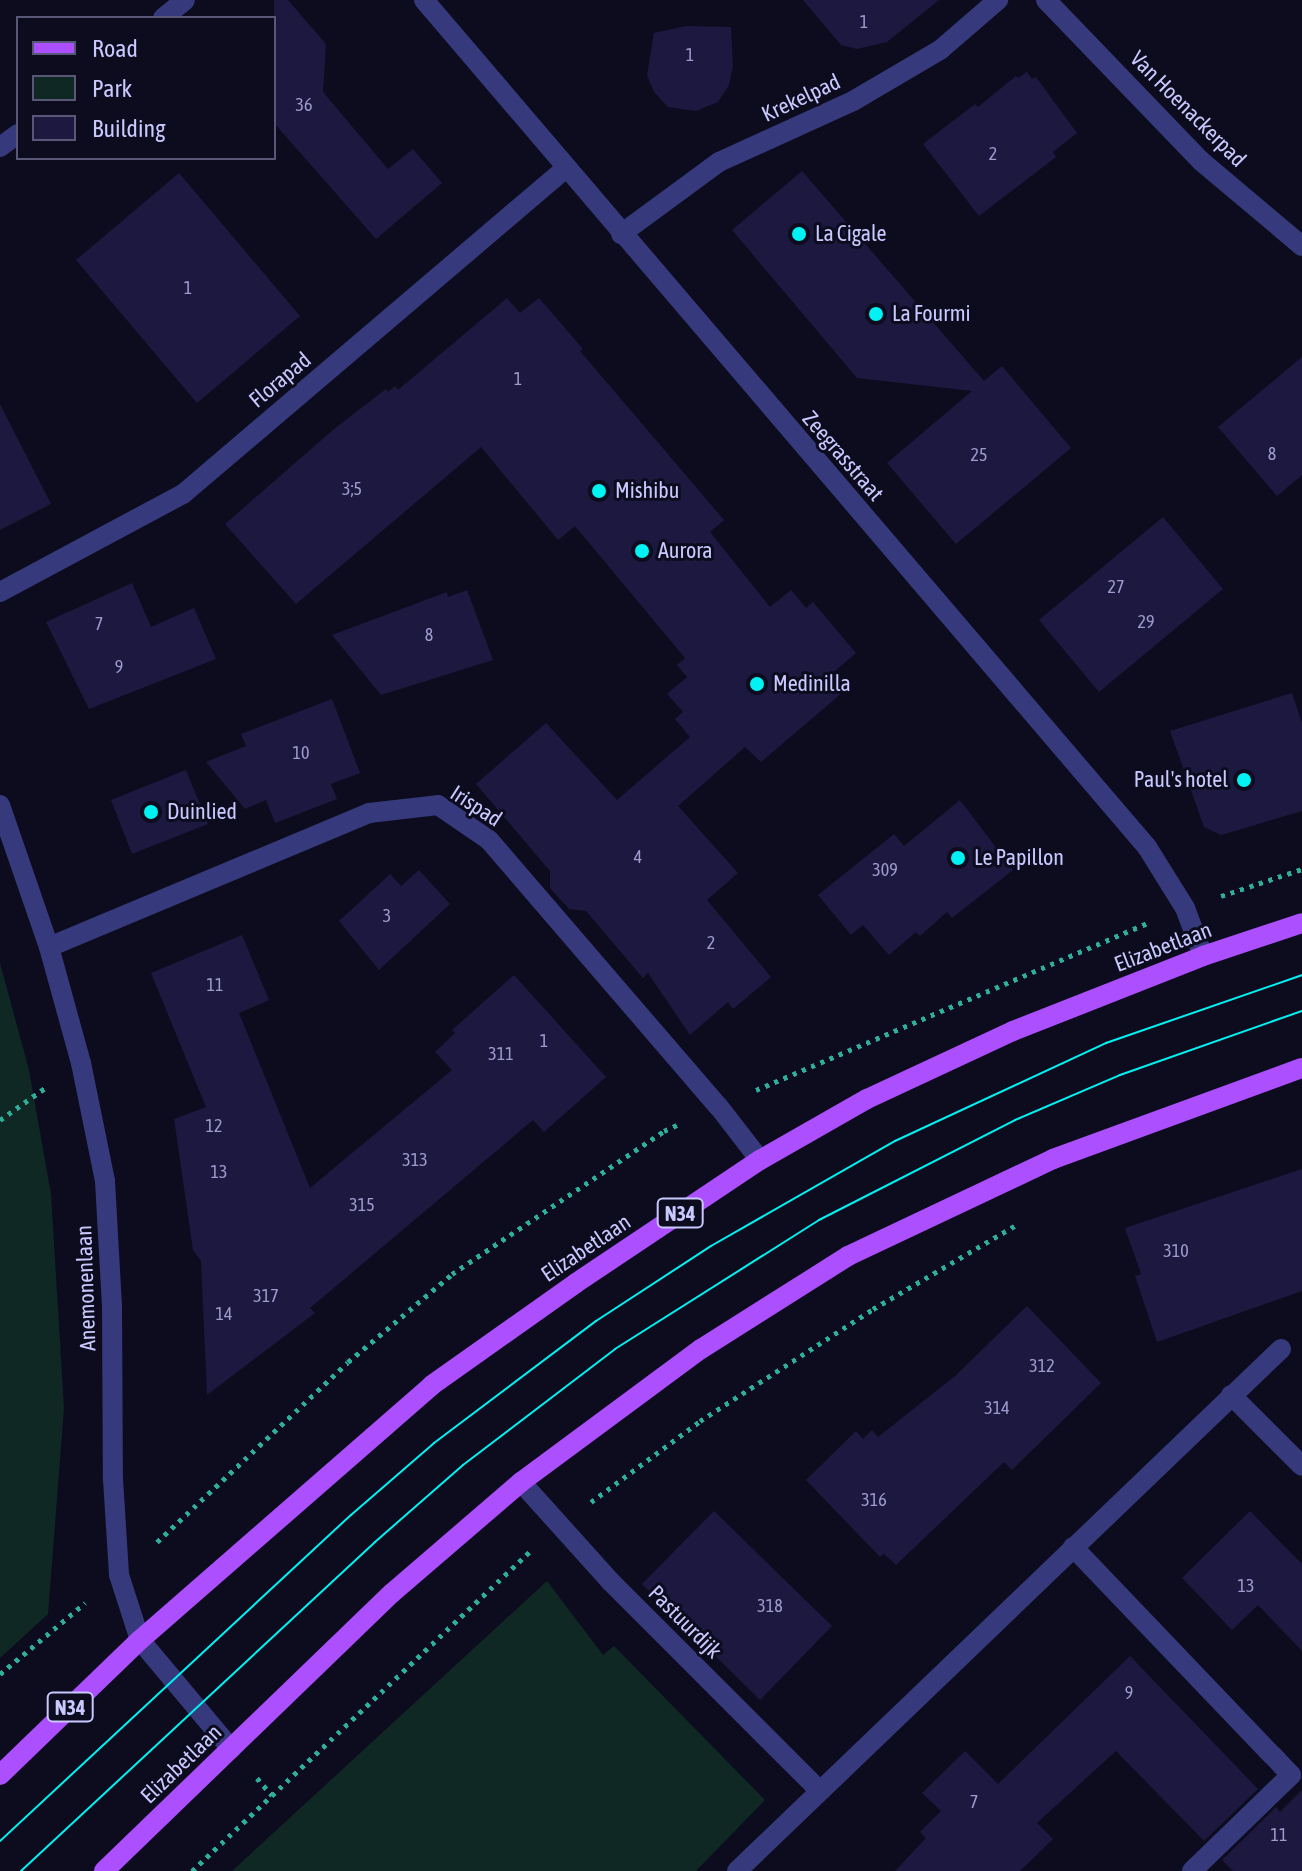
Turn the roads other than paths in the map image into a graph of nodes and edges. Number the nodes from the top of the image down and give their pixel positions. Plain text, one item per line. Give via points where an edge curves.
1 (185, 0) edge
2 (424, 0) edge
3 (998, 0) edge
4 (1046, 0) edge
5 (165, 16) edge
6 (566, 168) junction
7 (621, 234) junction
8 (1302, 246) edge
9 (0, 592) edge
10 (0, 805) edge
11 (1302, 923) edge
12 (49, 947) junction
13 (1203, 956) junction
14 (1302, 1068) edge
15 (760, 1160) junction
16 (1281, 1349) dead end
17 (1231, 1395) junction
18 (1302, 1466) edge
19 (521, 1482) junction
20 (1073, 1547) junction
21 (140, 1640) junction
22 (231, 1749) junction
23 (0, 1775) edge
24 (819, 1790) junction
25 (104, 1871) edge
26 (737, 1871) edge
27 (1192, 1871) edge

1 - 5 street
2 - 6 street, Zeegrasstraat
3 - 7 street, Krekelpad via 940,50 853,101 719,162
4 - 8 street, Van Hoenackerpad via 1201,161
6 - 7 street, Zeegrasstraat
6 - 9 street, Florapad via 183,494
7 - 13 street, Zeegrasstraat via 1147,847 1185,908
10 - 12 street, Anemonenlaan
11 - 13 main road, Elizabetlaan / N34
12 - 15 street, Irispad via 369,813 438,805 489,840
12 - 21 street, Anemonenlaan via 81,1063 105,1181 119,1575
13 - 15 main road, Elizabetlaan / N34 via 986,1043 867,1099
14 - 19 main road, Elizabetlaan via 1053,1159 848,1256 701,1349
15 - 21 main road, Elizabetlaan / N34 via 432,1385
16 - 17 street
17 - 18 street
17 - 20 street
19 - 22 main road, Elizabetlaan via 392,1593
19 - 24 street, Pastuurdijk via 610,1581
20 - 24 street
20 - 27 street via 1291,1775
21 - 22 street, Anemonenlaan
21 - 23 main road, Elizabetlaan / N34
22 - 25 main road, Elizabetlaan
24 - 26 street

